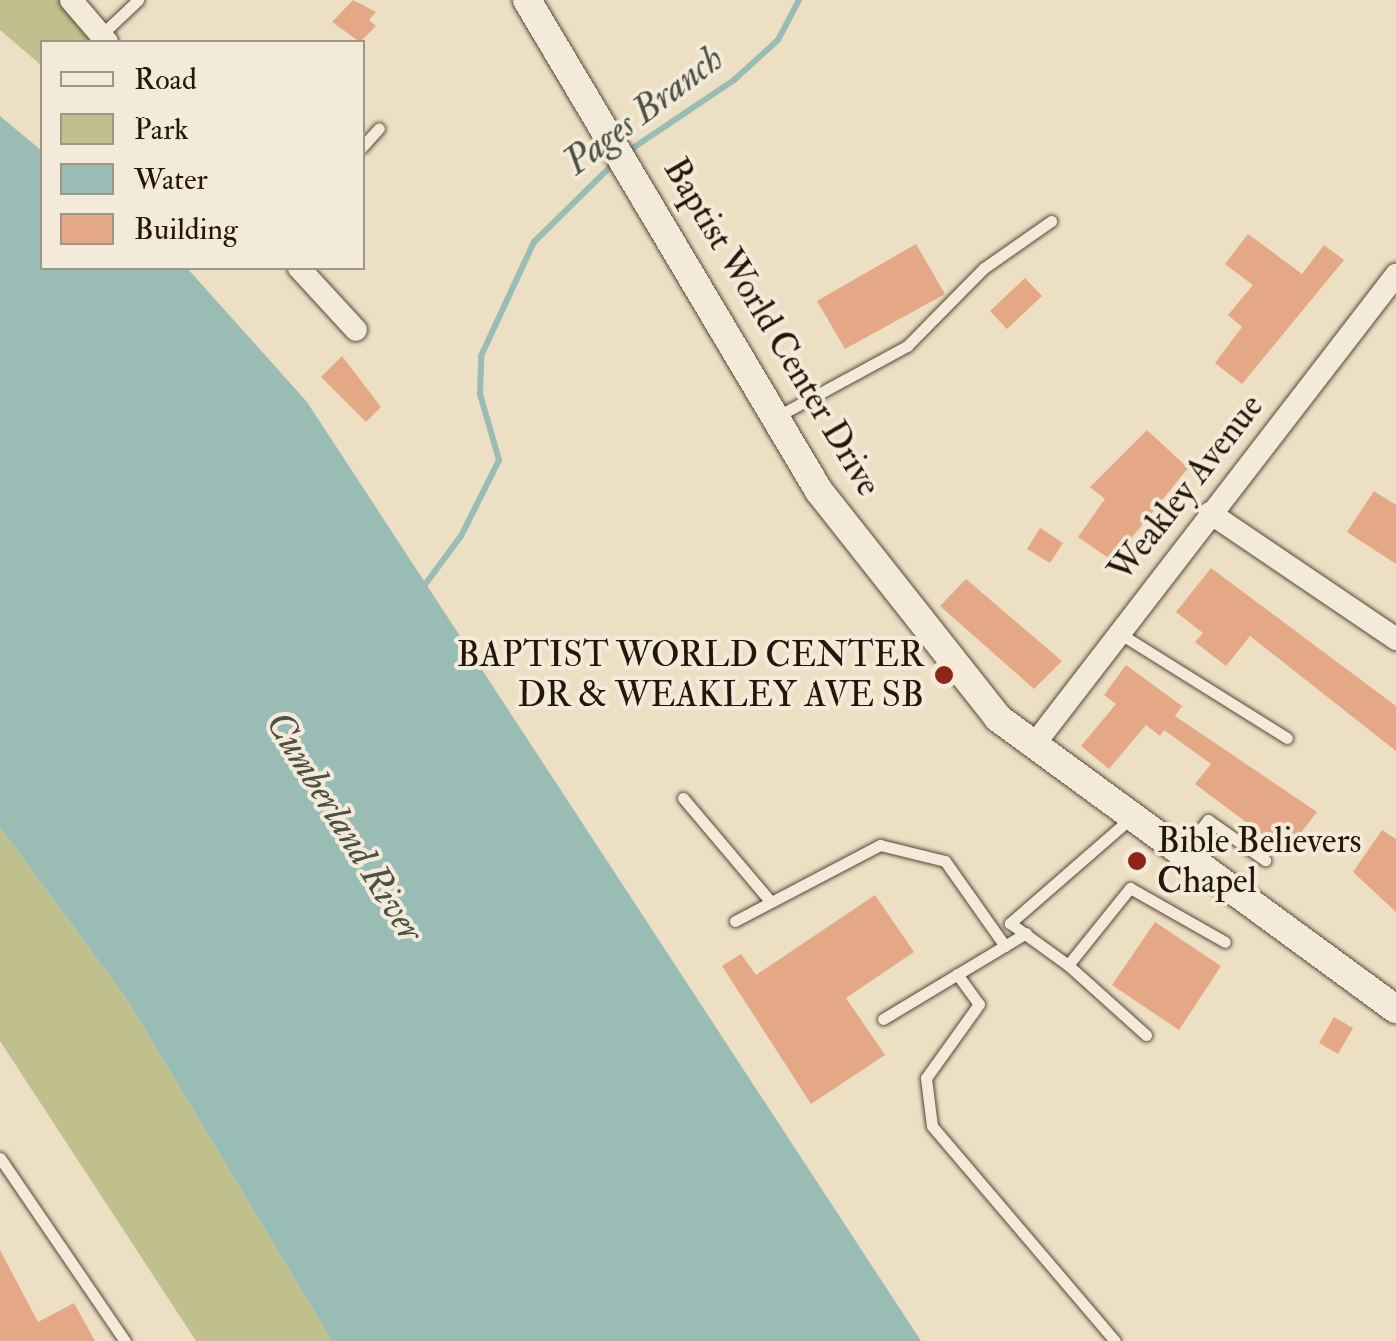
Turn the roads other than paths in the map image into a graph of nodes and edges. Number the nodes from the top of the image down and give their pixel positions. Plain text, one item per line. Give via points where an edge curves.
1 (71, 0) edge
2 (138, 0) edge
3 (527, 0) edge
4 (104, 39) edge
5 (380, 128) dead end
6 (365, 143) edge
7 (1051, 220) dead end
8 (302, 270) edge
9 (1396, 275) edge
10 (356, 330) dead end
11 (778, 416) junction
12 (1210, 513) junction
13 (1119, 633) junction
14 (1396, 639) edge
15 (1287, 738) dead end
16 (1034, 746) junction
17 (683, 798) dead end
18 (1132, 817) junction
19 (1182, 853) junction
20 (1265, 860) dead end
21 (771, 902) junction
22 (735, 921) dead end
23 (1026, 934) junction
24 (1225, 942) dead end
25 (1005, 946) junction
26 (1068, 966) junction
27 (957, 974) junction
28 (1396, 1009) edge
29 (883, 1019) dead end
30 (1146, 1034) dead end
31 (0, 1158) edge
32 (124, 1341) edge
33 (1115, 1341) edge

1 - 4 street
2 - 4 lane
3 - 11 street, Baptist World Center Drive
5 - 6 lane
7 - 11 lane via 984,268 907,346
8 - 10 street
9 - 12 street, Weakley Avenue
11 - 16 street, Baptist World Center Drive via 831,506 998,718
12 - 13 street, Weakley Avenue
12 - 14 street
13 - 15 lane
13 - 16 street, Weakley Avenue
16 - 18 street, Baptist World Center Drive
17 - 21 lane
18 - 19 street, Baptist World Center Drive
18 - 23 lane via 1010,922
19 - 20 lane via 1208,820
19 - 28 street, Baptist World Center Drive
21 - 22 lane
21 - 25 lane via 880,845 945,862
23 - 25 lane
23 - 26 lane
24 - 26 lane via 1130,888
25 - 27 lane
26 - 30 lane
27 - 29 lane
27 - 33 lane via 979,1004 926,1078 932,1126
31 - 32 lane

